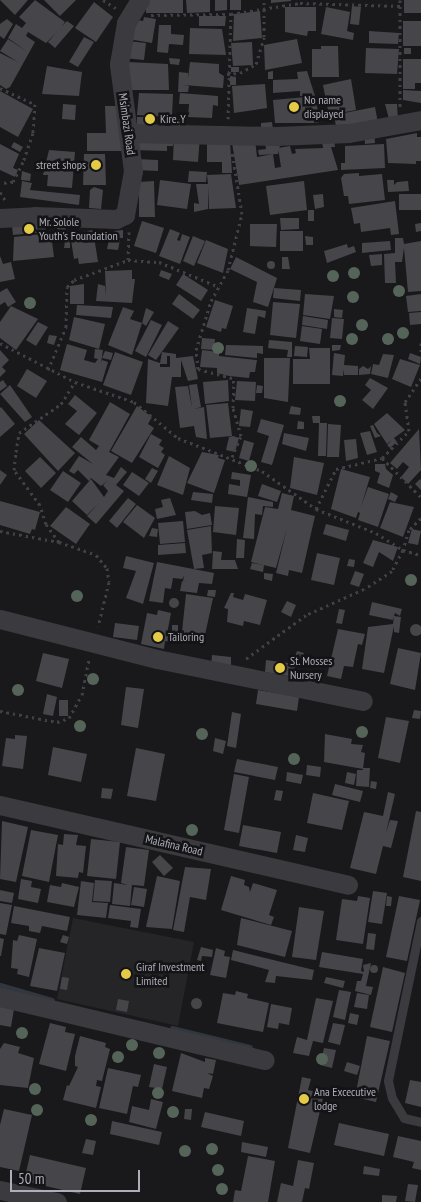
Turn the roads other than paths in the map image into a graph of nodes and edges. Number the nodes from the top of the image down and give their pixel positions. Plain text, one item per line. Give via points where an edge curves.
1 (136, 6) edge
2 (421, 120) edge
3 (130, 132) junction
4 (0, 218) edge
5 (0, 619) edge
6 (363, 701) dead end
7 (0, 805) edge
8 (348, 885) dead end
9 (421, 921) edge
10 (0, 997) edge
11 (265, 1060) dead end
12 (421, 1122) edge
13 (0, 1190) edge
14 (57, 1202) edge

1 - 3 street, Msimbazi Road via 126,24 119,64
2 - 3 street via 349,133 276,136
3 - 4 street, Msimbazi Road via 133,171 125,216 116,219
5 - 6 street via 92,643
7 - 8 street, Malafina Road
9 - 12 lane via 388,1081 392,1098 404,1118
10 - 11 street
13 - 14 street

